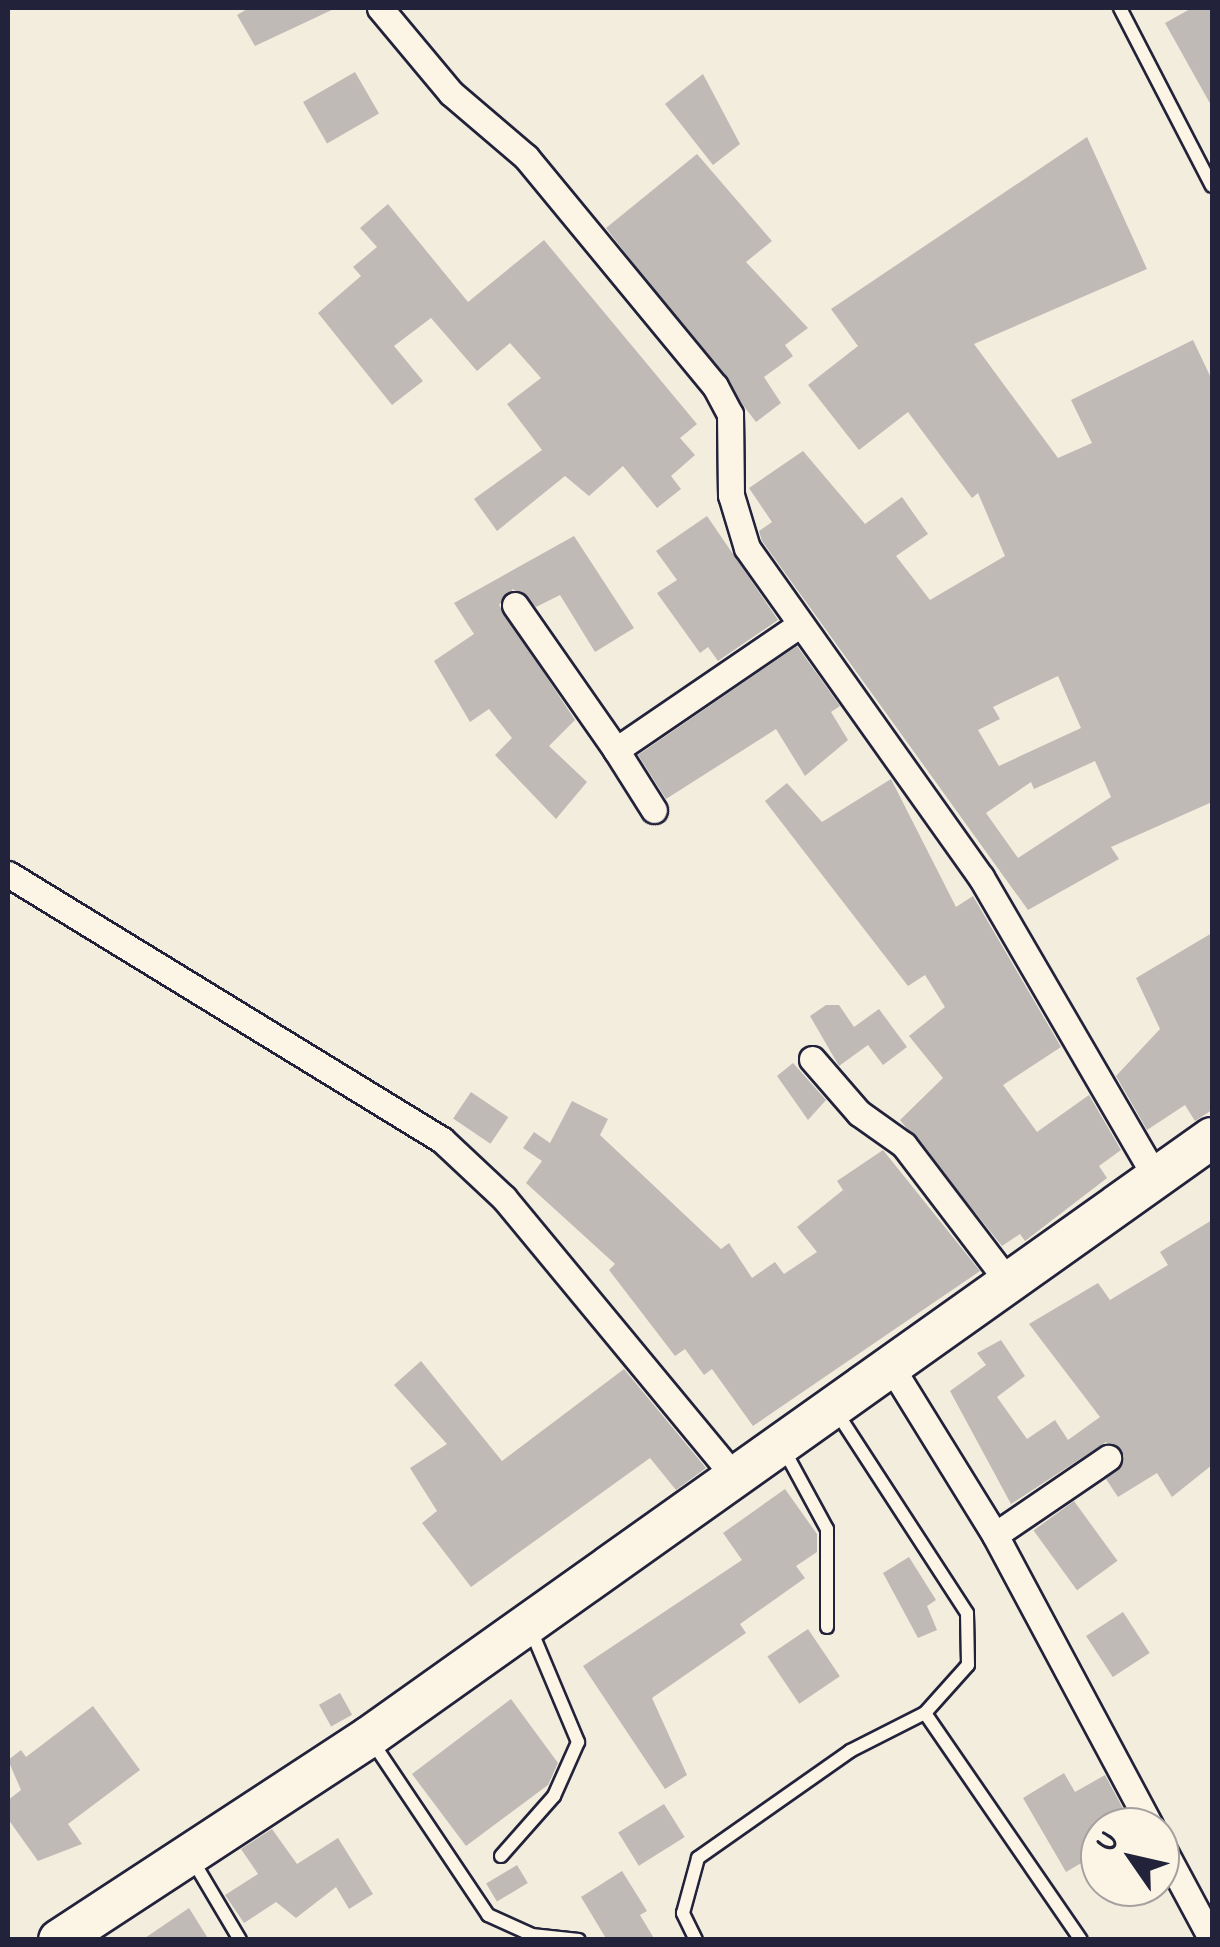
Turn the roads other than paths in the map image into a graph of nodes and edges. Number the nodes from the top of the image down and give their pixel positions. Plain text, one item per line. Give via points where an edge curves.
1 (380, 8) edge
2 (1120, 8) edge
3 (1212, 186) edge
4 (516, 606) dead end
5 (798, 626) junction
6 (616, 750) junction
7 (654, 810) dead end
8 (8, 874) edge
9 (812, 1059) dead end
10 (1212, 1138) edge
11 (1155, 1176) junction
12 (1007, 1280) junction
13 (890, 1364) junction
14 (832, 1405) junction
15 (780, 1442) junction
16 (1108, 1458) dead end
17 (733, 1475) junction
18 (995, 1535) junction
19 (527, 1622) junction
20 (827, 1628) dead end
21 (925, 1713) junction
22 (369, 1736) junction
23 (1141, 1807) edge
24 (500, 1856) dead end
25 (191, 1857) junction
26 (1180, 1880) edge
27 (58, 1940) edge
28 (240, 1940) edge
29 (580, 1940) edge
30 (696, 1940) edge
31 (1081, 1940) edge
32 (1212, 1940) edge

1 - 5 street via 451,92 526,157 715,386 730,414 738,525
2 - 3 lane
4 - 6 street
5 - 6 street
5 - 11 street via 981,877
6 - 7 street
8 - 17 street via 442,1140 504,1198
9 - 12 street via 859,1113 904,1146
10 - 11 main road
11 - 12 main road
12 - 13 main road
13 - 14 main road
13 - 18 street
14 - 15 main road
14 - 21 lane via 967,1613 968,1666
15 - 17 main road
15 - 20 lane via 828,1529
16 - 18 street
17 - 19 main road
18 - 23 street
19 - 22 main road
19 - 24 lane via 578,1742 554,1796
21 - 30 lane via 850,1751 698,1858 683,1913
21 - 31 lane
22 - 25 main road
22 - 29 lane via 488,1915 532,1935
25 - 27 main road
25 - 28 lane
26 - 32 street

